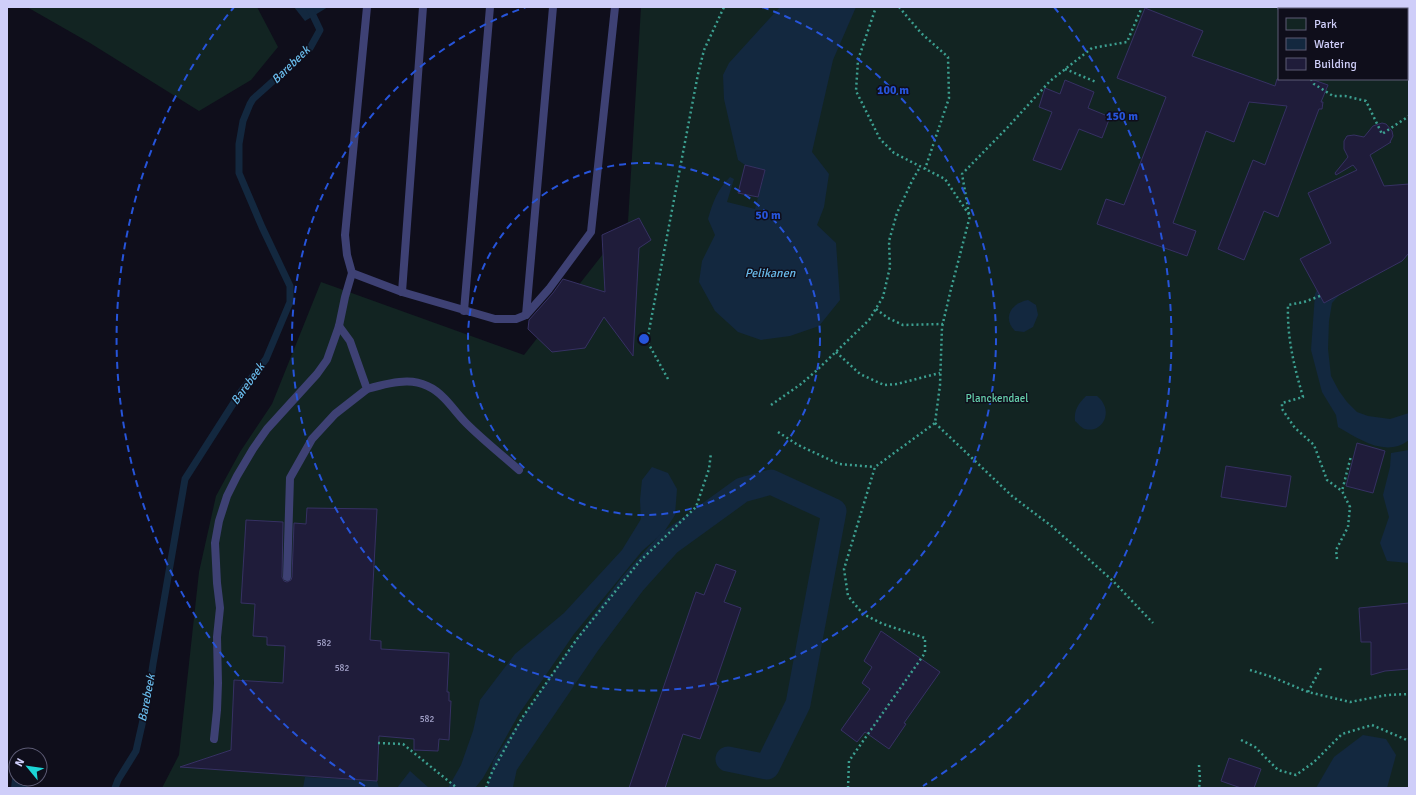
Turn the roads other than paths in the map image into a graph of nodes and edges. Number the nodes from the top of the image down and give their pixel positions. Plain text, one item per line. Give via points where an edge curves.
1 (367, 7) edge
2 (423, 7) edge
3 (490, 7) edge
4 (553, 7) edge
5 (615, 7) edge
6 (352, 273) junction
7 (402, 292) junction
8 (464, 311) junction
9 (526, 315) junction
10 (339, 326) junction
11 (367, 389) junction
12 (519, 470) dead end
13 (286, 577) dead end
14 (214, 739) dead end

1 - 6 lane via 345,235
2 - 7 lane
3 - 8 lane
4 - 9 lane
5 - 9 lane via 591,232
6 - 7 lane
6 - 10 lane via 344,297
7 - 8 lane
8 - 9 lane via 496,319 516,319
10 - 11 lane via 350,341
10 - 14 lane via 327,360 267,429 254,448 227,496 219,521 215,543 220,608
11 - 12 lane via 400,381 414,381 431,387 444,397 467,424
11 - 13 lane via 335,414 312,439 290,478

